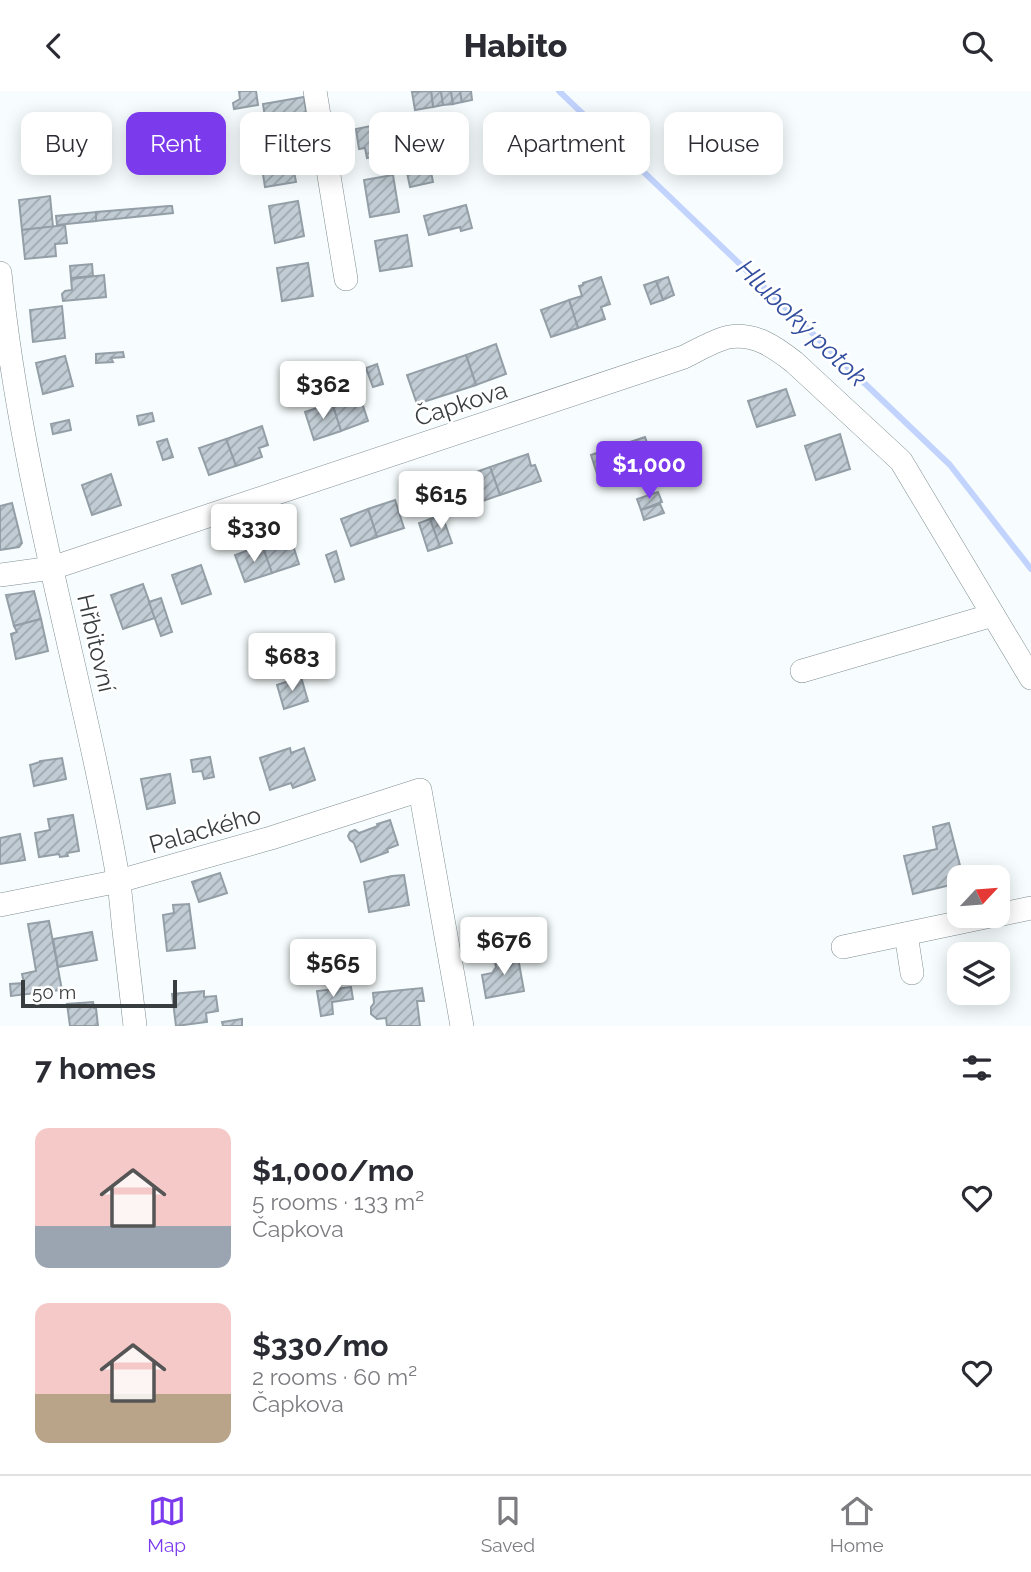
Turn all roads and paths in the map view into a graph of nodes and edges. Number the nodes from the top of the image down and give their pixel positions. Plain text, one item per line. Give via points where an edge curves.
1 (315, 91) edge
2 (0, 273) edge
3 (346, 279) dead end
4 (52, 568) junction
5 (0, 575) edge
6 (993, 615) junction
7 (802, 671) dead end
8 (1031, 678) edge
9 (119, 881) junction
10 (0, 905) edge
11 (1031, 908) edge
12 (1010, 912) edge
13 (947, 925) edge
14 (906, 934) junction
15 (843, 947) dead end
16 (912, 973) dead end
17 (135, 1026) edge
18 (462, 1026) edge

1 - 3 street
2 - 4 street, Hřbitovní via 18,406
4 - 5 street, Čapkova
4 - 6 street, Čapkova via 684,357 729,337 753,337 794,362 901,461
4 - 9 street, Hřbitovní
6 - 7 street
6 - 8 street, Čapkova
9 - 10 street, Palackého
9 - 17 street, Hřbitovní
9 - 18 street, Palackého via 420,790
11 - 12 street
13 - 14 street
14 - 15 street
14 - 16 street

